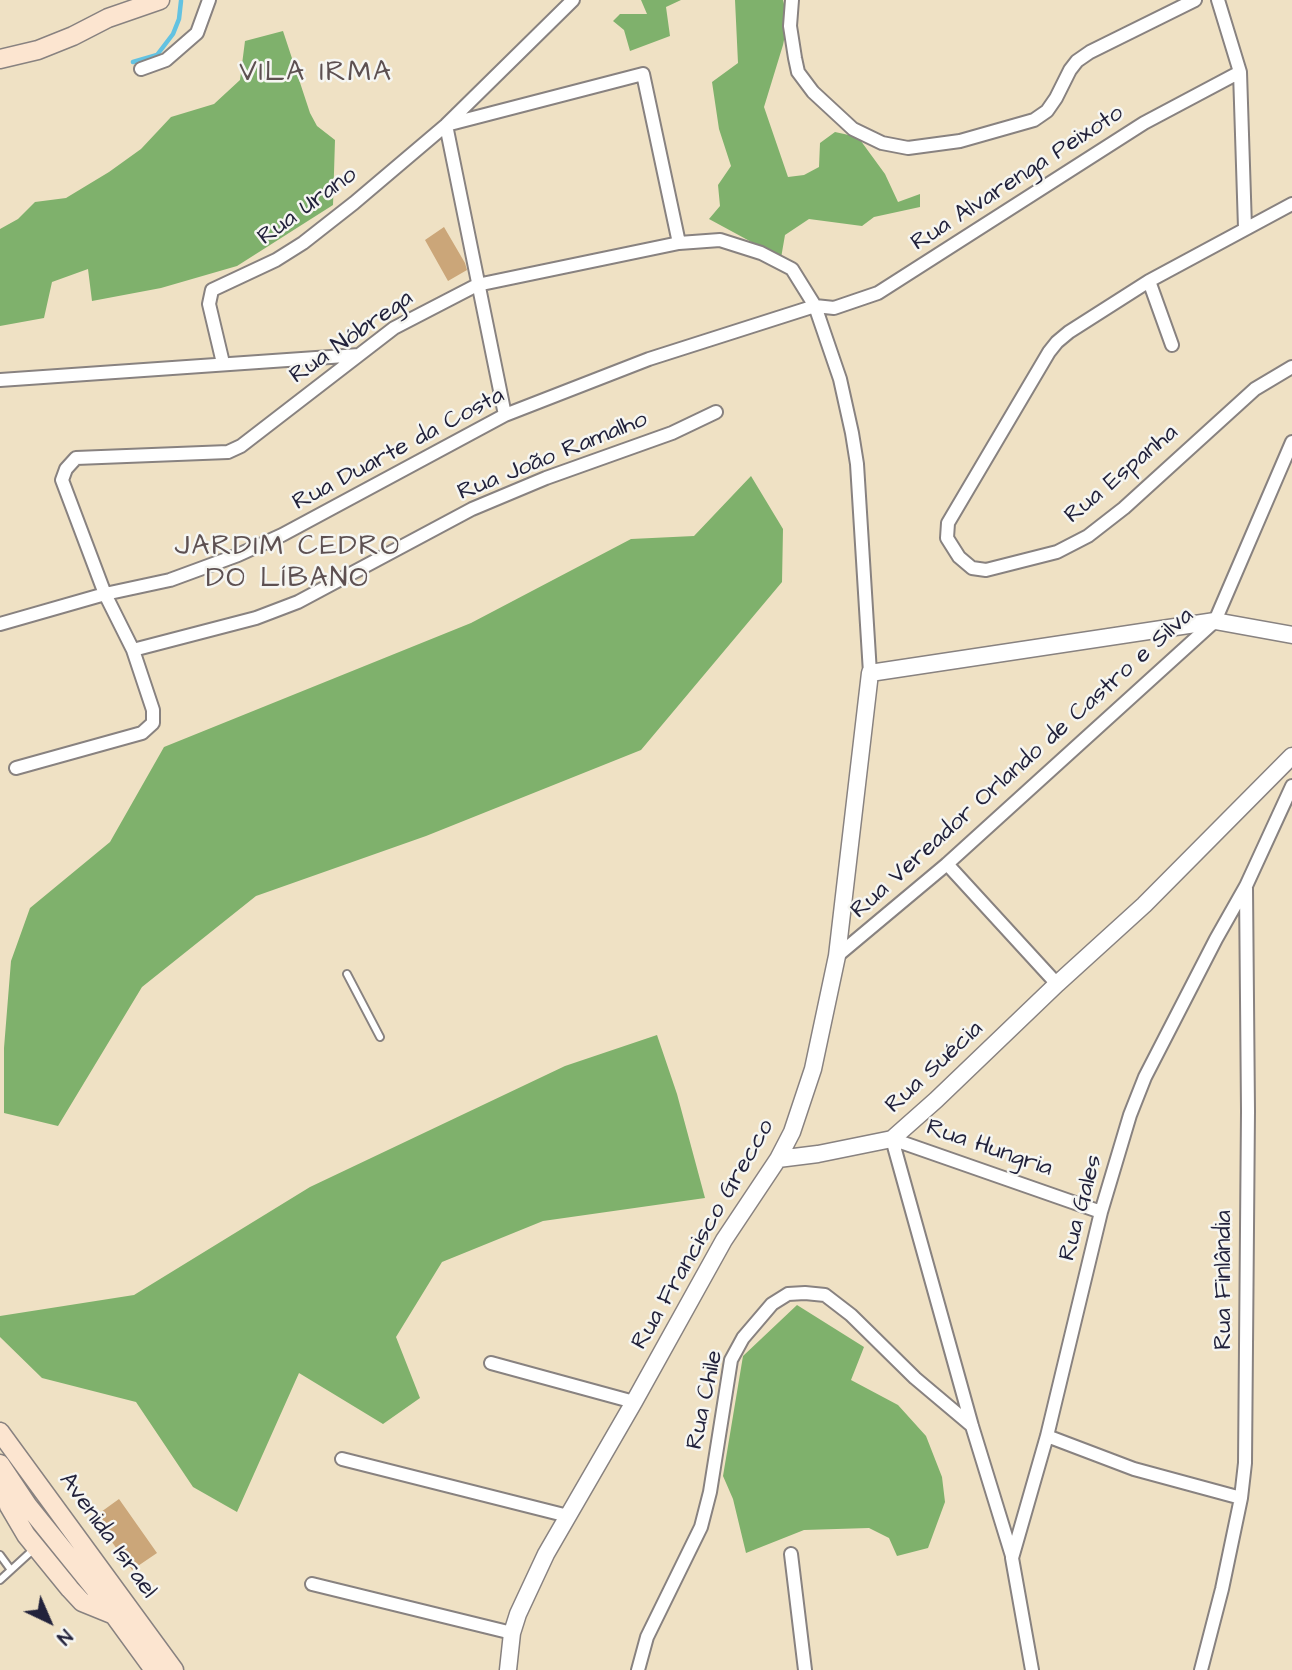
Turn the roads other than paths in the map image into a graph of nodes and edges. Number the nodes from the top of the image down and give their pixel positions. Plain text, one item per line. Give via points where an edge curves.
1 (114, 0) edge
2 (160, 0) edge
3 (209, 0) edge
4 (573, 0) edge
5 (792, 0) edge
6 (1195, 0) edge
7 (1218, 0) edge
8 (108, 18) junction
9 (0, 59) edge
10 (141, 69) dead end
11 (1240, 72) junction
12 (446, 125) junction
13 (1292, 204) edge
14 (1245, 228) junction
15 (679, 243) junction
16 (1149, 281) junction
17 (477, 285) junction
18 (815, 306) junction
19 (1172, 345) dead end
20 (359, 355) junction
21 (223, 363) junction
22 (1292, 367) edge
23 (0, 380) edge
24 (716, 412) dead end
25 (505, 415) junction
26 (1292, 442) edge
27 (859, 502) joint
28 (105, 594) junction
29 (1215, 621) junction
30 (0, 624) edge
31 (1292, 635) edge
32 (133, 650) junction
33 (870, 673) junction
34 (1292, 756) edge
35 (16, 768) dead end
36 (1292, 786) edge
37 (947, 864) junction
38 (1246, 886) junction
39 (837, 956) junction
40 (347, 974) dead end
41 (1057, 984) junction
42 (380, 1037) dead end
43 (892, 1139) junction
44 (778, 1159) junction
45 (1101, 1212) junction
46 (491, 1363) dead end
47 (634, 1402) junction
48 (972, 1426) junction
49 (0, 1432) edge
50 (1047, 1436) junction
51 (342, 1459) dead end
52 (0, 1464) edge
53 (0, 1477) edge
54 (1241, 1498) junction
55 (28, 1506) junction
56 (568, 1516) junction
57 (65, 1519) junction
58 (36, 1547) junction
59 (790, 1554) dead end
60 (0, 1555) edge
61 (92, 1558) junction
62 (1012, 1558) junction
63 (11, 1570) junction
64 (0, 1580) edge
65 (90, 1584) junction
66 (312, 1584) dead end
67 (70, 1589) junction
68 (114, 1615) junction
69 (512, 1633) junction
70 (154, 1670) edge
71 (174, 1670) edge
72 (508, 1670) edge
73 (638, 1670) edge
74 (805, 1670) edge
75 (1032, 1670) edge
76 (1201, 1670) edge

1 - 8 main road
2 - 8 main road
3 - 10 street via 197,33 166,60
4 - 12 street
5 - 6 street via 790,26 798,72 813,92 853,129 882,143 908,148 960,141 1034,120 1052,104 1077,61
7 - 11 street
8 - 9 main road via 38,50
11 - 14 street
11 - 18 street, Rua Alvarenga Peixoto via 1144,123 878,292 834,308
12 - 15 street via 643,74
12 - 17 street
12 - 21 street, Rua Urano via 303,243 212,290 209,304
13 - 14 street
14 - 16 street
15 - 17 street, Rua Nóbrega
15 - 18 street, Rua Nóbrega via 720,240 761,253 792,269
16 - 19 street
16 - 22 street, Rua Espanha via 1069,332 1049,352 948,523 947,538 972,568 986,570 1057,552 1097,529 1255,389
17 - 20 street, Rua Nóbrega via 394,328
17 - 25 street
18 - 25 street, Rua Duarte da Costa via 649,359
18 - 27 street, Rua Nóbrega via 840,379 857,464
20 - 21 street
20 - 28 street, Rua Nóbrega via 228,452 76,458 62,480
21 - 23 street
24 - 32 street, Rua João Ramalho via 472,509 298,602 256,618
25 - 28 street, Rua Duarte da Costa via 238,555 170,580
26 - 29 street, Rua Vereador Orlando de Castro e Silva
27 - 33 street, Rua Francisco Grecco
28 - 30 street, Rua Duarte da Costa
28 - 32 street
29 - 31 street
29 - 33 street
29 - 37 street, Rua Vereador Orlando de Castro e Silva
32 - 35 street via 154,716 149,729
33 - 39 street, Rua Francisco Grecco
34 - 41 street, Rua Suécia via 1144,905
36 - 38 street, Rua Gales
37 - 39 street, Rua Vereador Orlando de Castro e Silva
37 - 41 street
38 - 45 street, Rua Gales via 1146,1077
38 - 54 street, Rua Finlândia via 1247,1427
39 - 44 street, Rua Francisco Grecco via 813,1069
40 - 42 lane
41 - 43 street, Rua Suécia
43 - 44 street, Rua Hungria
43 - 45 street, Rua Hungria
43 - 48 street, Rua Suécia
44 - 47 street, Rua Francisco Grecco via 724,1240
45 - 50 street, Rua Gales
46 - 47 street
47 - 56 street, Rua Francisco Grecco
48 - 62 street, Rua Suécia
48 - 73 street, Rua Chile via 825,1295 788,1294 772,1304 731,1360 701,1527 647,1637
49 - 57 main road, Avenida Israel
50 - 54 street via 1135,1469
50 - 62 street, Rua Gales
51 - 56 street
52 - 55 main road, Avenida Israel
53 - 58 main road via 9,1506
54 - 76 street, Rua Finlândia
55 - 57 main road
55 - 65 main road, Avenida Israel
56 - 69 street, Rua Francisco Grecco via 528,1589
57 - 61 main road, Avenida Israel
58 - 63 lane
58 - 67 main road
59 - 74 street
60 - 63 lane
61 - 65 main road via 95,1569
61 - 71 main road, Avenida Israel
62 - 75 street, Rua Gales
63 - 64 lane
65 - 67 main road
65 - 68 main road, Avenida Israel
66 - 69 street
67 - 68 main road via 82,1602
68 - 70 main road, Avenida Israel
69 - 72 street, Rua Francisco Grecco

